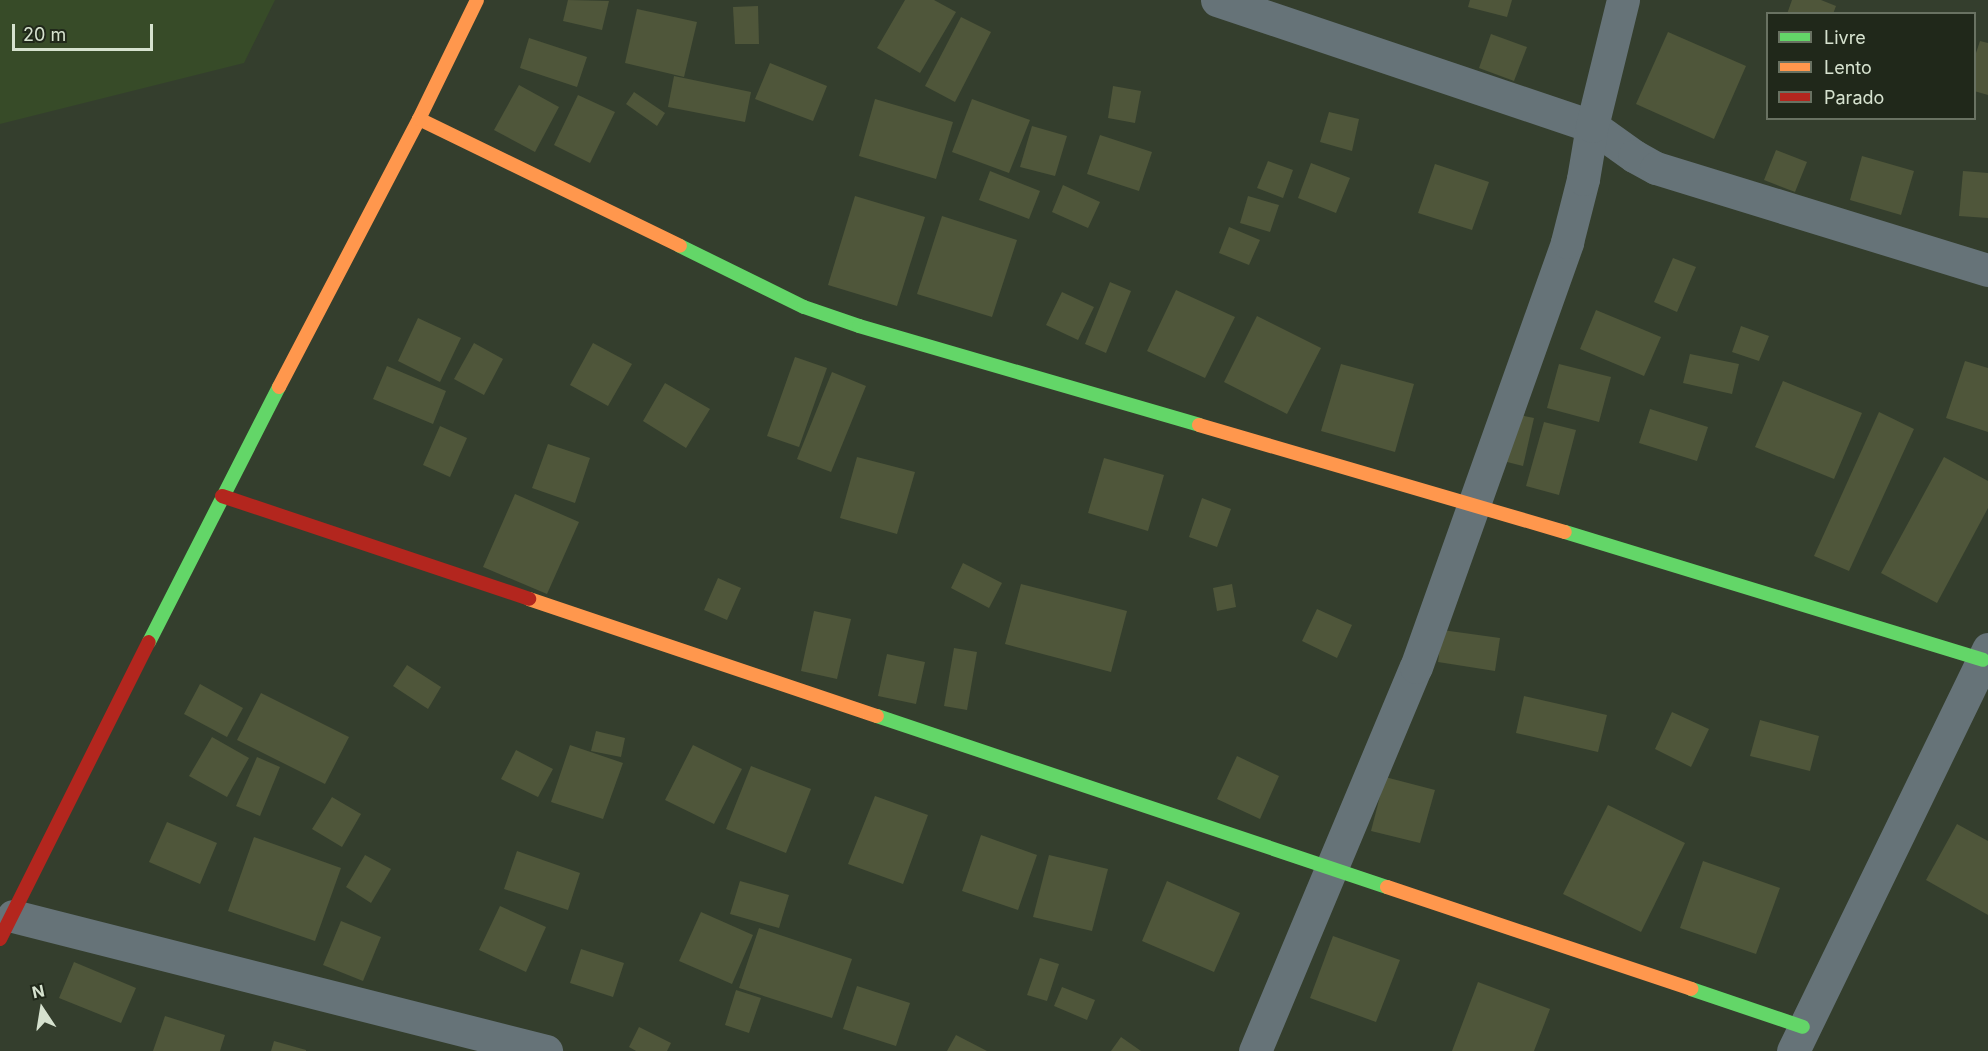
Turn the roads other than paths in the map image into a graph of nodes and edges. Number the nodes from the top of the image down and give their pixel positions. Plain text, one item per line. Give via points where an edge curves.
1 (477, 0) edge
2 (1217, 0) edge
3 (1623, 0) edge
4 (419, 119) junction
5 (1592, 126) junction
6 (1988, 270) edge
7 (222, 496) junction
8 (1472, 504) junction
9 (1985, 655) edge
10 (1331, 869) junction
11 (6, 928) edge
12 (1798, 1039) edge
13 (546, 1051) edge
14 (1255, 1051) edge

1 - 4 street
2 - 5 street
3 - 5 street
4 - 7 street
4 - 8 street via 804,307
5 - 6 street via 1656,168
5 - 8 street via 1567,242
7 - 10 street
7 - 11 street
8 - 9 street
8 - 10 street via 1416,667
9 - 12 street
10 - 12 street
10 - 14 street
11 - 13 street

